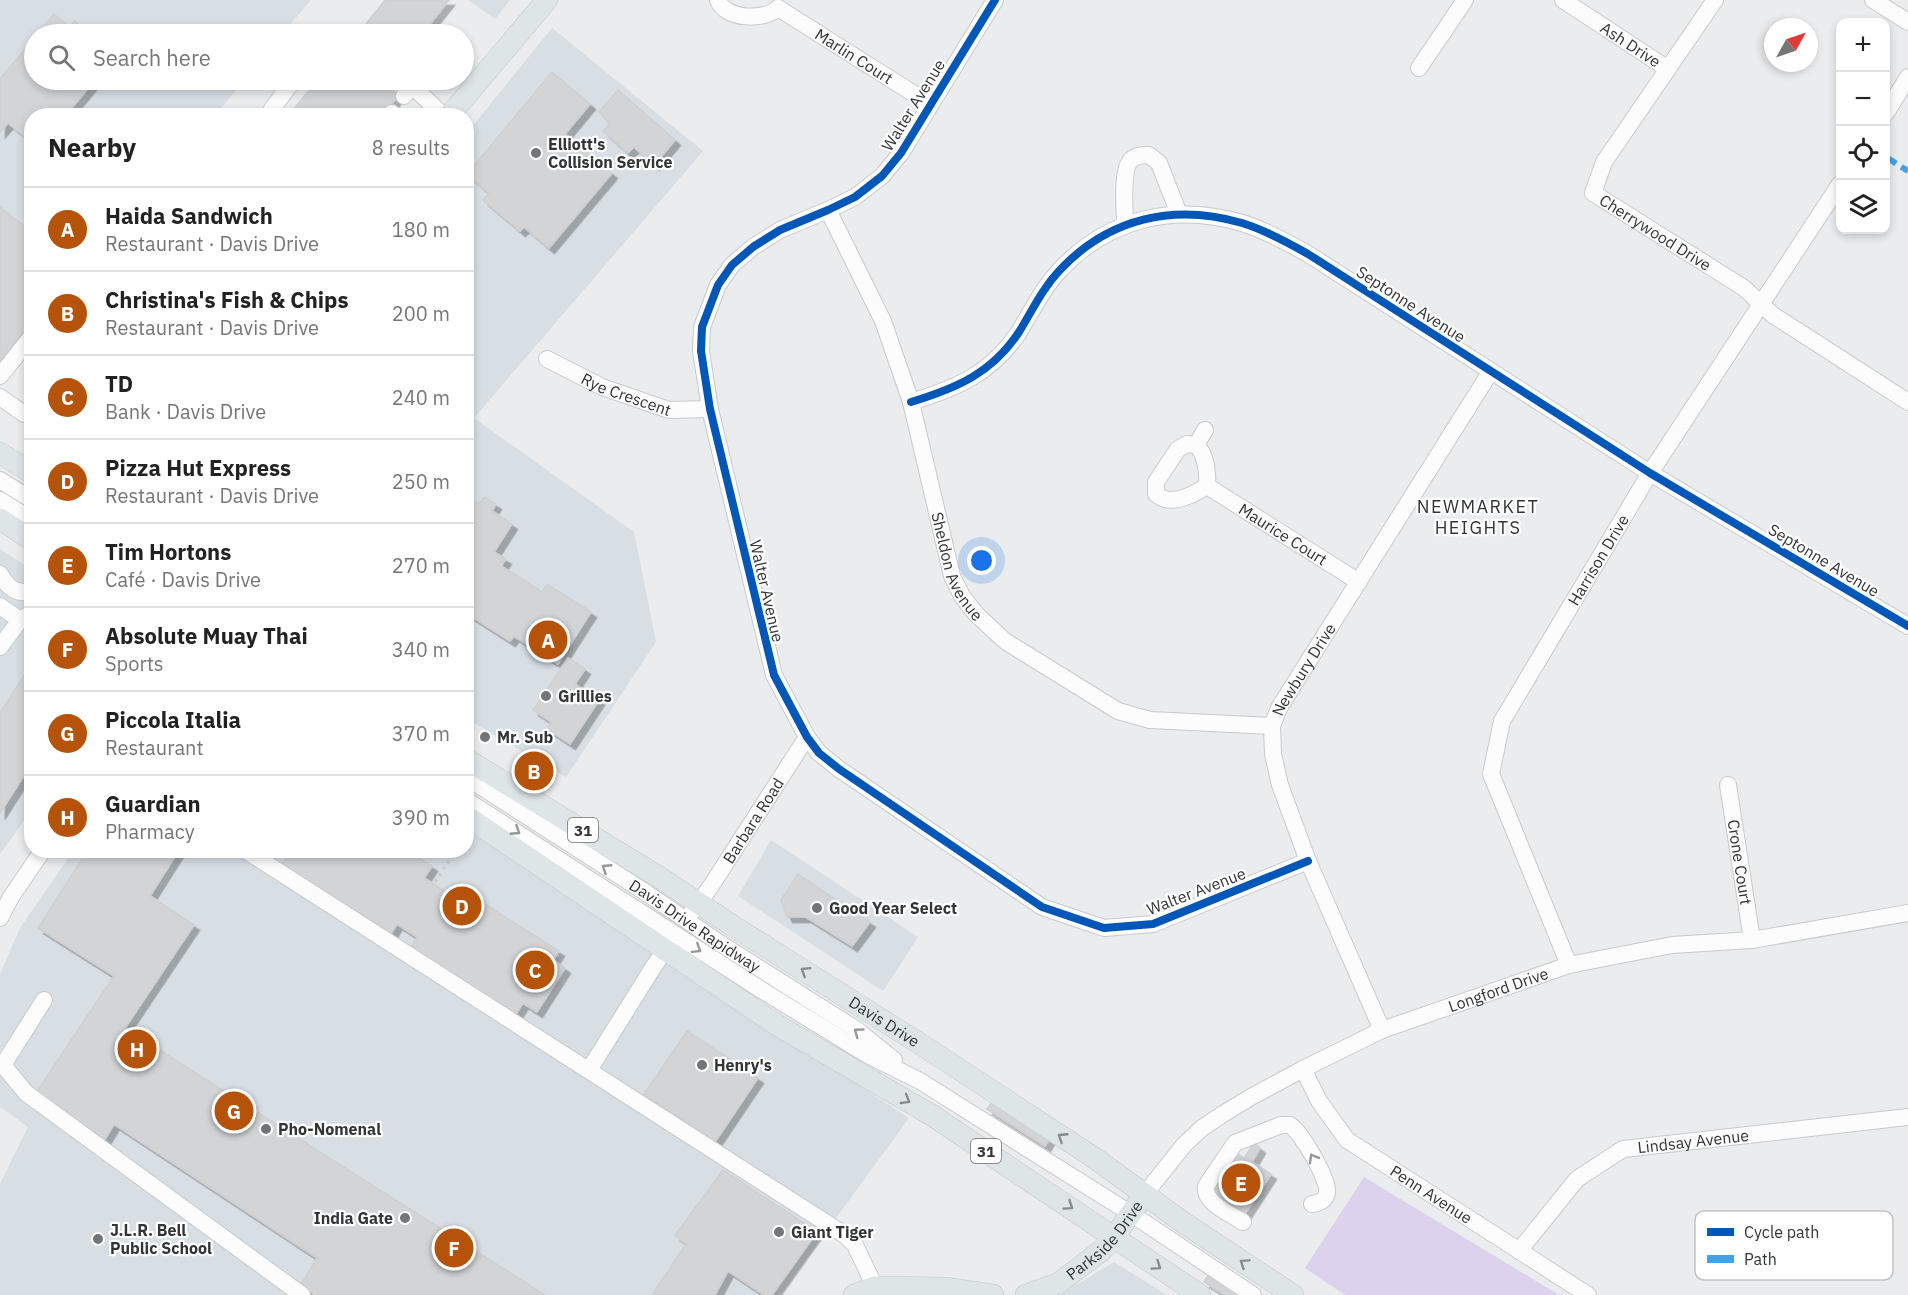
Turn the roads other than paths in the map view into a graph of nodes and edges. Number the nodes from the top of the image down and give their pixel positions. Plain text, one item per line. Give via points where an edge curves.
1 (548, 0) edge
2 (718, 0) edge
3 (995, 0) edge
4 (1465, 0) edge
5 (1563, 0) edge
6 (1715, 0) edge
7 (1873, 0) edge
8 (779, 4) edge
9 (1908, 22) edge
10 (1419, 68) dead end
11 (1668, 69) junction
12 (1908, 77) edge
13 (474, 87) edge
14 (286, 90) edge
15 (409, 90) edge
16 (416, 90) edge
17 (471, 90) edge
18 (404, 96) dead end
19 (930, 104) junction
20 (1890, 106) edge
21 (273, 108) edge
22 (435, 108) edge
23 (456, 108) edge
24 (1836, 190) edge
25 (828, 210) junction
26 (1179, 213) junction
27 (1125, 226) junction
28 (1761, 302) junction
29 (24, 346) edge
30 (547, 359) dead end
31 (1491, 371) junction
32 (0, 376) edge
33 (0, 397) edge
34 (911, 402) junction
35 (1908, 402) edge
36 (24, 409) edge
37 (710, 409) junction
38 (0, 453) edge
39 (24, 467) edge
40 (1650, 473) junction
41 (0, 480) edge
42 (1207, 486) junction
43 (24, 495) edge
44 (0, 500) edge
45 (24, 515) edge
46 (0, 519) edge
47 (24, 535) edge
48 (1, 574) edge
49 (1359, 582) junction
50 (24, 592) edge
51 (0, 606) edge
52 (24, 615) edge
53 (24, 618) edge
54 (1908, 626) edge
55 (0, 647) edge
56 (1272, 726) junction
57 (807, 737) junction
58 (474, 764) edge
59 (474, 782) edge
60 (1728, 784) dead end
61 (474, 806) edge
62 (474, 821) edge
63 (38, 858) edge
64 (258, 858) edge
65 (1308, 861) junction
66 (692, 912) junction
67 (1908, 913) edge
68 (0, 918) edge
69 (1752, 940) junction
70 (670, 943) junction
71 (1569, 965) junction
72 (44, 1000) dead end
73 (1382, 1030) junction
74 (1, 1064) edge
75 (1303, 1069) junction
76 (589, 1070) junction
77 (920, 1081) junction
78 (1908, 1117) edge
79 (1144, 1195) junction
80 (1312, 1204) dead end
81 (1130, 1213) junction
82 (1243, 1222) dead end
83 (1114, 1237) junction
84 (1519, 1251) junction
85 (875, 1287) junction
86 (302, 1295) edge
87 (854, 1295) edge
88 (993, 1295) edge
89 (1026, 1295) edge
90 (1200, 1295) edge
91 (1253, 1295) edge
92 (1293, 1295) edge
93 (1588, 1295) edge

1 - 13 main road
2 - 8 street, Marlin Court via 734,15 766,14 775,11
3 - 19 street, Walter Avenue
4 - 10 street
5 - 11 street, Ash Drive
6 - 11 street, Cherrywood Drive
7 - 9 street
8 - 19 street, Marlin Court
11 - 28 street, Cherrywood Drive via 1604,162 1593,193
12 - 20 street
14 - 21 street
15 - 18 street
16 - 22 street
17 - 23 main road
19 - 25 street, Walter Avenue via 901,153 882,176 855,197
24 - 28 street, Harrison Drive
25 - 34 street, Sheldon Avenue via 883,321
25 - 37 street, Walter Avenue via 780,230 753,247 732,265 718,285 702,327 701,351
26 - 27 street, Septonne Avenue
26 - 27 street via 1159,163 1149,155 1137,156 1126,169
26 - 31 street, Septonne Avenue via 1218,217 1269,233
27 - 34 street, Septonne Avenue via 1084,248 1059,271 1007,349 990,366 956,387
28 - 35 street, Cherrywood Drive via 1773,315
28 - 40 street, Harrison Drive
29 - 32 street
30 - 37 street, Rye Crescent via 602,387 669,410
31 - 40 street, Septonne Avenue
31 - 49 street, Newbury Drive
33 - 36 street
34 - 56 street, Sheldon Avenue via 952,576 962,596 989,627 1012,646 1118,711 1150,720
37 - 57 street, Walter Avenue via 774,675
38 - 39 main road
40 - 54 street, Septonne Avenue
40 - 71 street, Harrison Drive via 1502,721 1491,774
41 - 43 street
42 - 42 street via 1200,438 1178,449 1156,482 1156,494 1164,500 1175,500
42 - 49 street, Maurice Court
44 - 45 street
46 - 47 main road
48 - 50 street via 12,590
49 - 56 street, Newbury Drive via 1279,708
51 - 52 street
53 - 55 street
56 - 65 street, Newbury Drive via 1280,785
57 - 65 street, Walter Avenue via 839,769 1042,907 1104,928 1153,924
57 - 66 street, Barbara Road
58 - 66 main road, Davis Drive / 31 via 659,877
66 -> 59 street, Davis Drive Rapidway
60 - 69 street, Crone Court
61 -> 70 street, Davis Drive Rapidway
62 - 70 main road, 31
63 - 68 street
64 - 76 street
65 - 73 street, Newbury Drive
66 - 70 street, Barbara Road
77 -> 66 street, Davis Drive Rapidway
79 -> 66 main road, Davis Drive / 31 via 935,1053
67 - 69 street, Longford Drive
69 - 71 street, Longford Drive via 1672,945
70 - 76 street, Barbara Road
70 -> 77 street, Davis Drive Rapidway
70 -> 83 main road, 31 via 777,1025 933,1116
71 - 73 street, Longford Drive
72 - 74 street
73 - 75 street, Longford Drive
74 - 86 street via 26,1093
75 - 79 street, Longford Drive via 1202,1128
75 - 84 street, Penn Avenue via 1319,1101 1347,1140
76 - 85 street via 845,1235 855,1245
77 - 81 street, Davis Drive Rapidway
78 - 84 street, Lindsay Avenue via 1623,1149 1576,1179
79 - 81 main road, Parkside Drive
92 -> 79 main road, Davis Drive / 31
80 -> 82 street via 1325,1198 1326,1182 1298,1132 1290,1125 1281,1125 1233,1145 1206,1186 1205,1194 1210,1200
81 - 83 main road, Parkside Drive
81 - 91 street, Davis Drive Rapidway
83 - 89 main road, Parkside Drive via 1059,1283
83 -> 90 main road, 31
84 - 93 street, Penn Avenue
85 - 87 main road
85 - 88 main road via 945,1288

